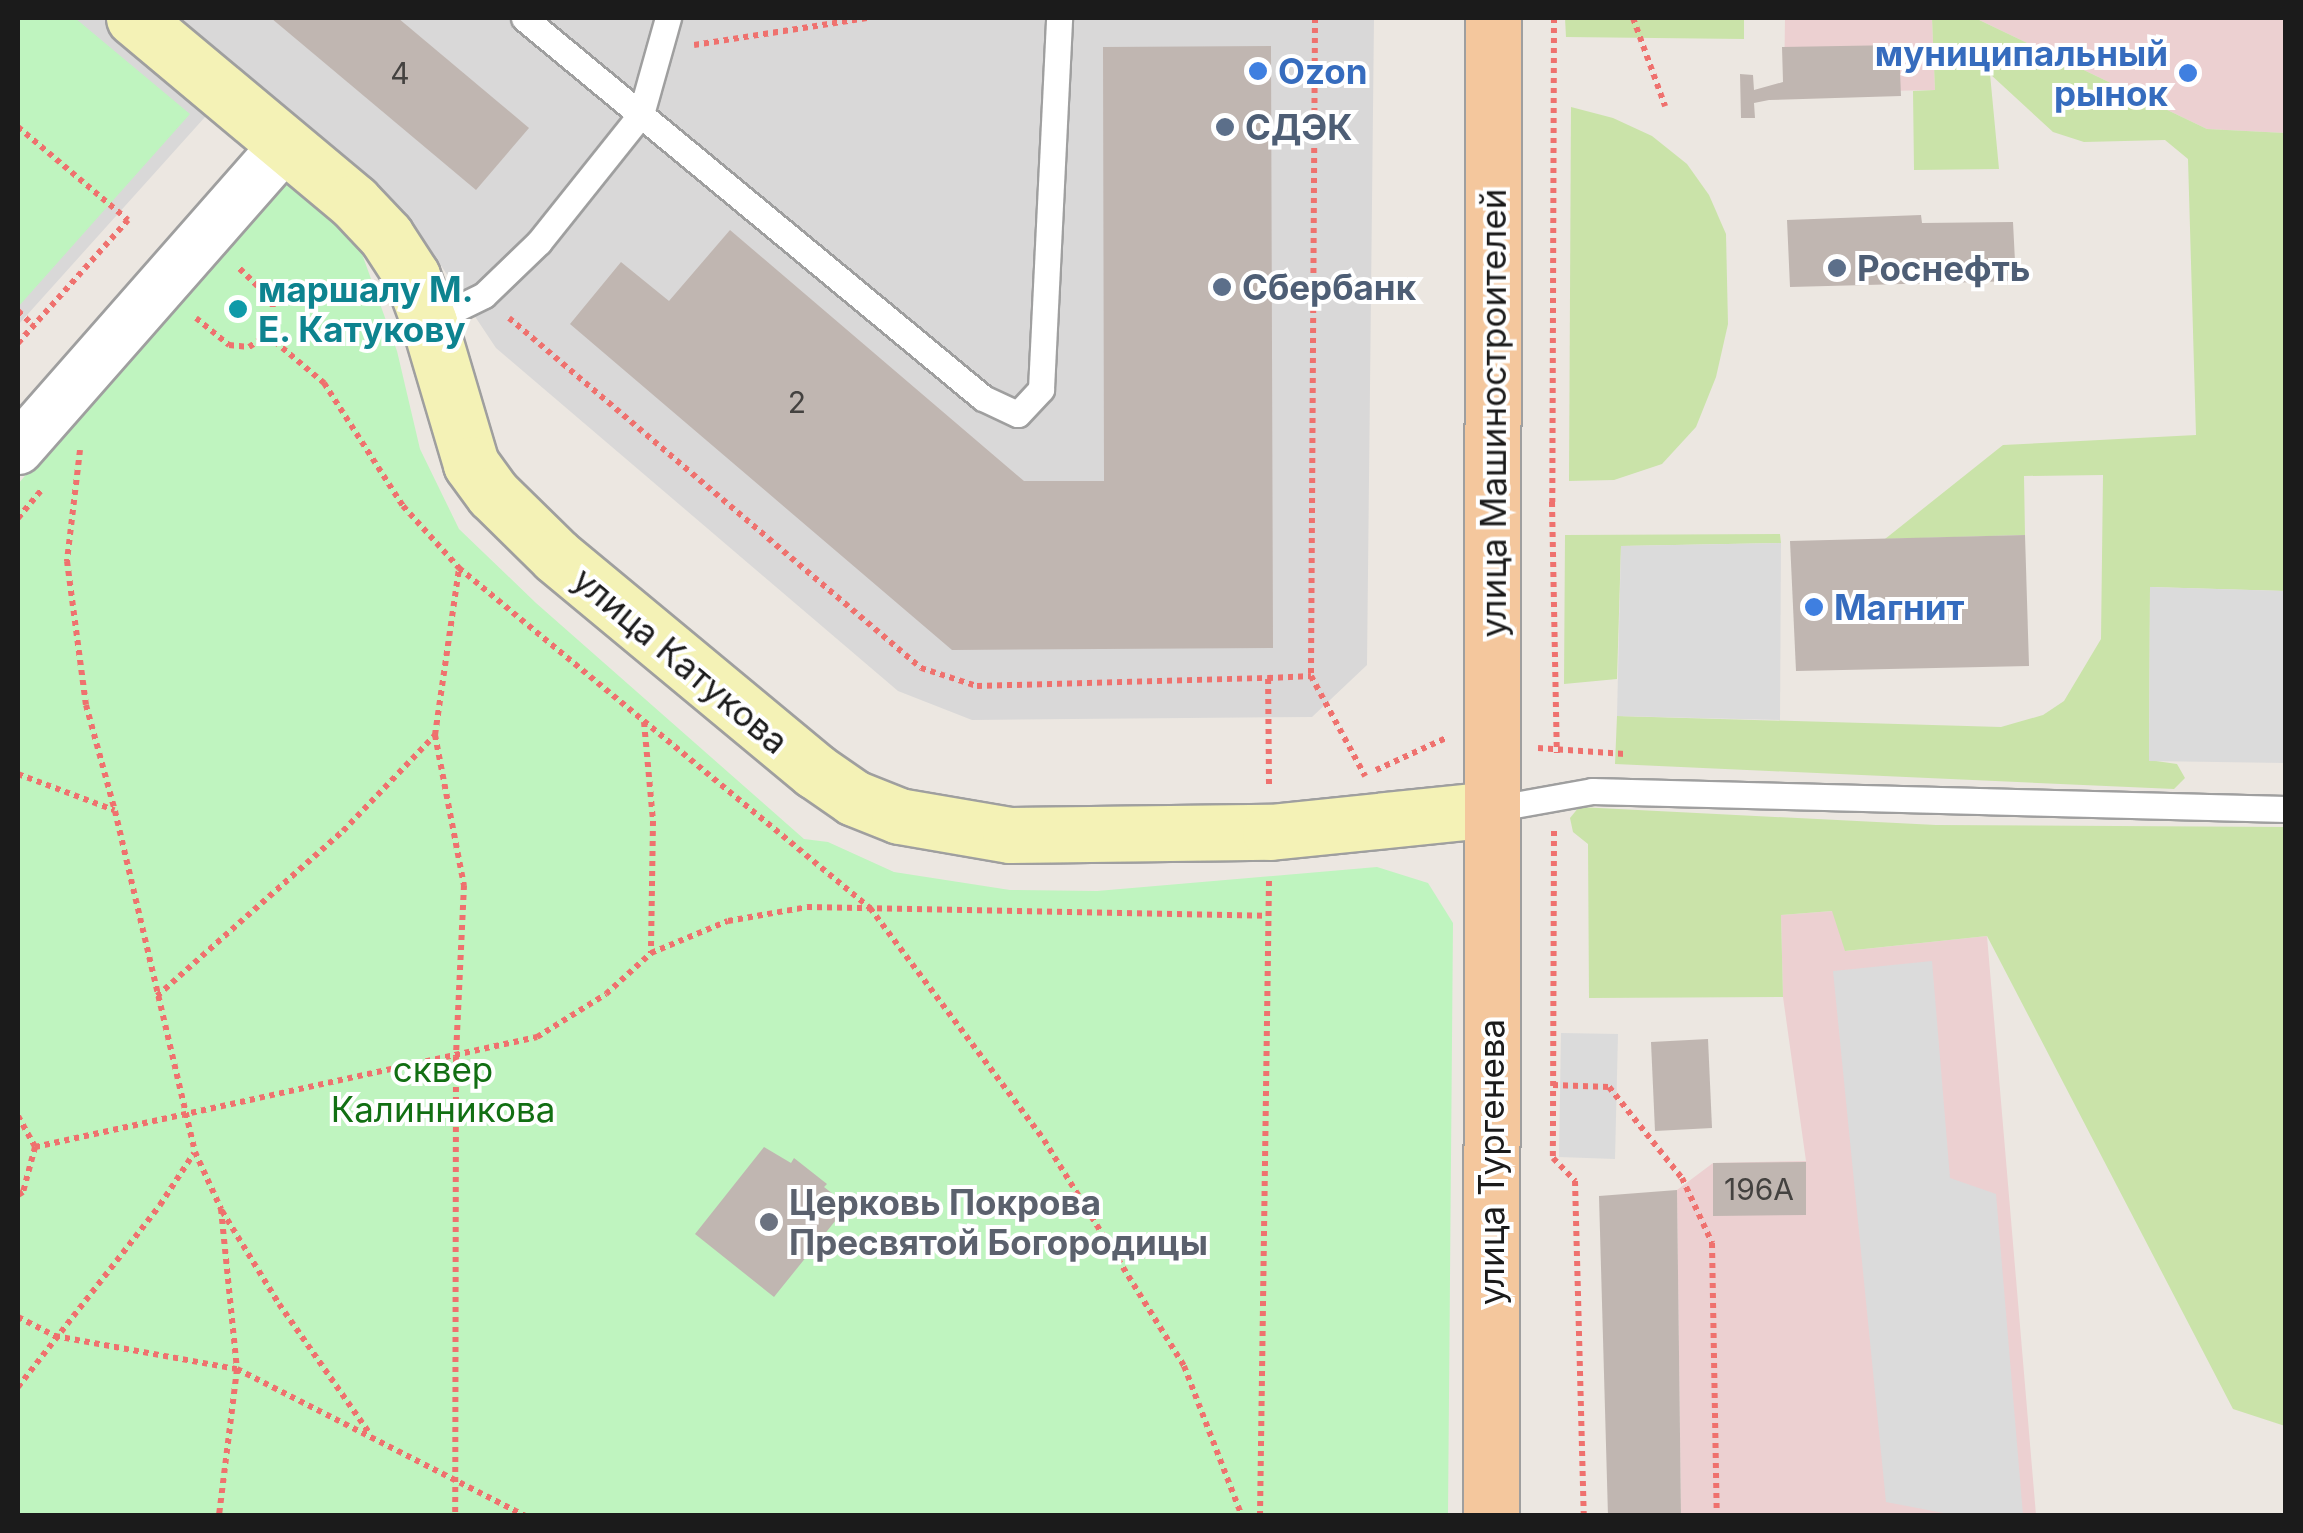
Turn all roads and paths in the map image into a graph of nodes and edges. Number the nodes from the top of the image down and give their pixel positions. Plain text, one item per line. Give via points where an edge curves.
1 (134, 18) edge
2 (524, 18) edge
3 (668, 18) edge
4 (866, 18) edge
5 (1059, 18) edge
6 (1315, 18) edge
7 (1494, 18) edge
8 (1633, 18) edge
9 (658, 51) junction
10 (1665, 106) dead end
11 (641, 114) junction
12 (18, 128) edge
13 (285, 145) junction
14 (239, 268) dead end
15 (484, 295) junction
16 (18, 311) edge
17 (196, 318) dead end
18 (429, 322) junction
19 (33, 326) junction
20 (267, 335) junction
21 (18, 343) edge
22 (80, 445) dead end
23 (18, 449) edge
24 (459, 568) junction
25 (1311, 676) junction
26 (1268, 678) junction
27 (644, 722) junction
28 (435, 735) junction
29 (1493, 742) junction
30 (1636, 754) dead end
31 (18, 774) edge
32 (1492, 809) junction
33 (2286, 809) edge
34 (115, 810) junction
35 (1270, 832) junction
36 (870, 908) junction
37 (1267, 916) junction
38 (651, 953) junction
39 (158, 996) junction
40 (456, 1057) junction
41 (1553, 1085) dead end
42 (186, 1113) junction
43 (18, 1116) edge
44 (35, 1147) junction
45 (195, 1152) junction
46 (18, 1195) edge
47 (221, 1208) junction
48 (18, 1317) edge
49 (55, 1336) junction
50 (238, 1369) junction
51 (18, 1387) edge
52 (370, 1435) junction
53 (456, 1480) junction
54 (219, 1516) edge
55 (455, 1516) edge
56 (526, 1516) edge
57 (1242, 1516) edge
58 (1260, 1516) edge
59 (1490, 1516) edge
60 (1716, 1516) edge

1 - 13 street, улица Катукова
2 - 11 lane
3 - 9 lane
4 - 9 path
5 - 11 lane via 1040,389 1018,414 983,398
6 - 25 path
7 - 29 main road, улица Машиностроителей
8 - 10 path
9 - 11 lane
11 - 15 lane via 539,242
12 - 19 path via 128,220
13 - 18 street, улица Катукова via 386,236 412,276
13 - 23 street
14 - 20 path via 272,300
15 - 18 lane
15 - 26 path via 921,668 977,686
16 - 19 path
17 - 20 path via 229,345 249,347
18 - 35 street, улица Катукова via 471,464 493,494 556,556 814,772 854,798 899,816 1010,835
19 - 21 path
20 - 24 path via 324,382 402,506
22 - 34 path via 67,562 86,705
24 - 27 path
24 - 28 path
25 - 26 path
25 - 29 path via 1365,776 1442,738
26 - 35 path
27 - 36 path
27 - 38 path via 653,821
28 - 39 path via 343,832
28 - 40 path via 464,885
29 - 30 path
29 - 32 main road, улица Машиностроителей
31 - 34 path
32 - 33 lane via 1592,790
32 - 35 street, улица Катукова
32 - 59 main road, улица Тургенева
34 - 39 path
35 - 37 path
36 - 37 path
36 - 38 path via 807,907 728,920
36 - 57 path via 1044,1140 1184,1366
37 - 58 path
38 - 40 path via 606,994 537,1037
39 - 42 path
40 - 42 path
40 - 53 path
41 - 60 path via 1609,1088 1682,1178 1712,1243
42 - 44 path
42 - 45 path
43 - 44 path
44 - 46 path
45 - 47 path
45 - 49 path
47 - 50 path
47 - 52 path
48 - 49 path
49 - 50 path
49 - 51 path
50 - 52 path
50 - 54 path
52 - 53 path
53 - 55 path
53 - 56 path

